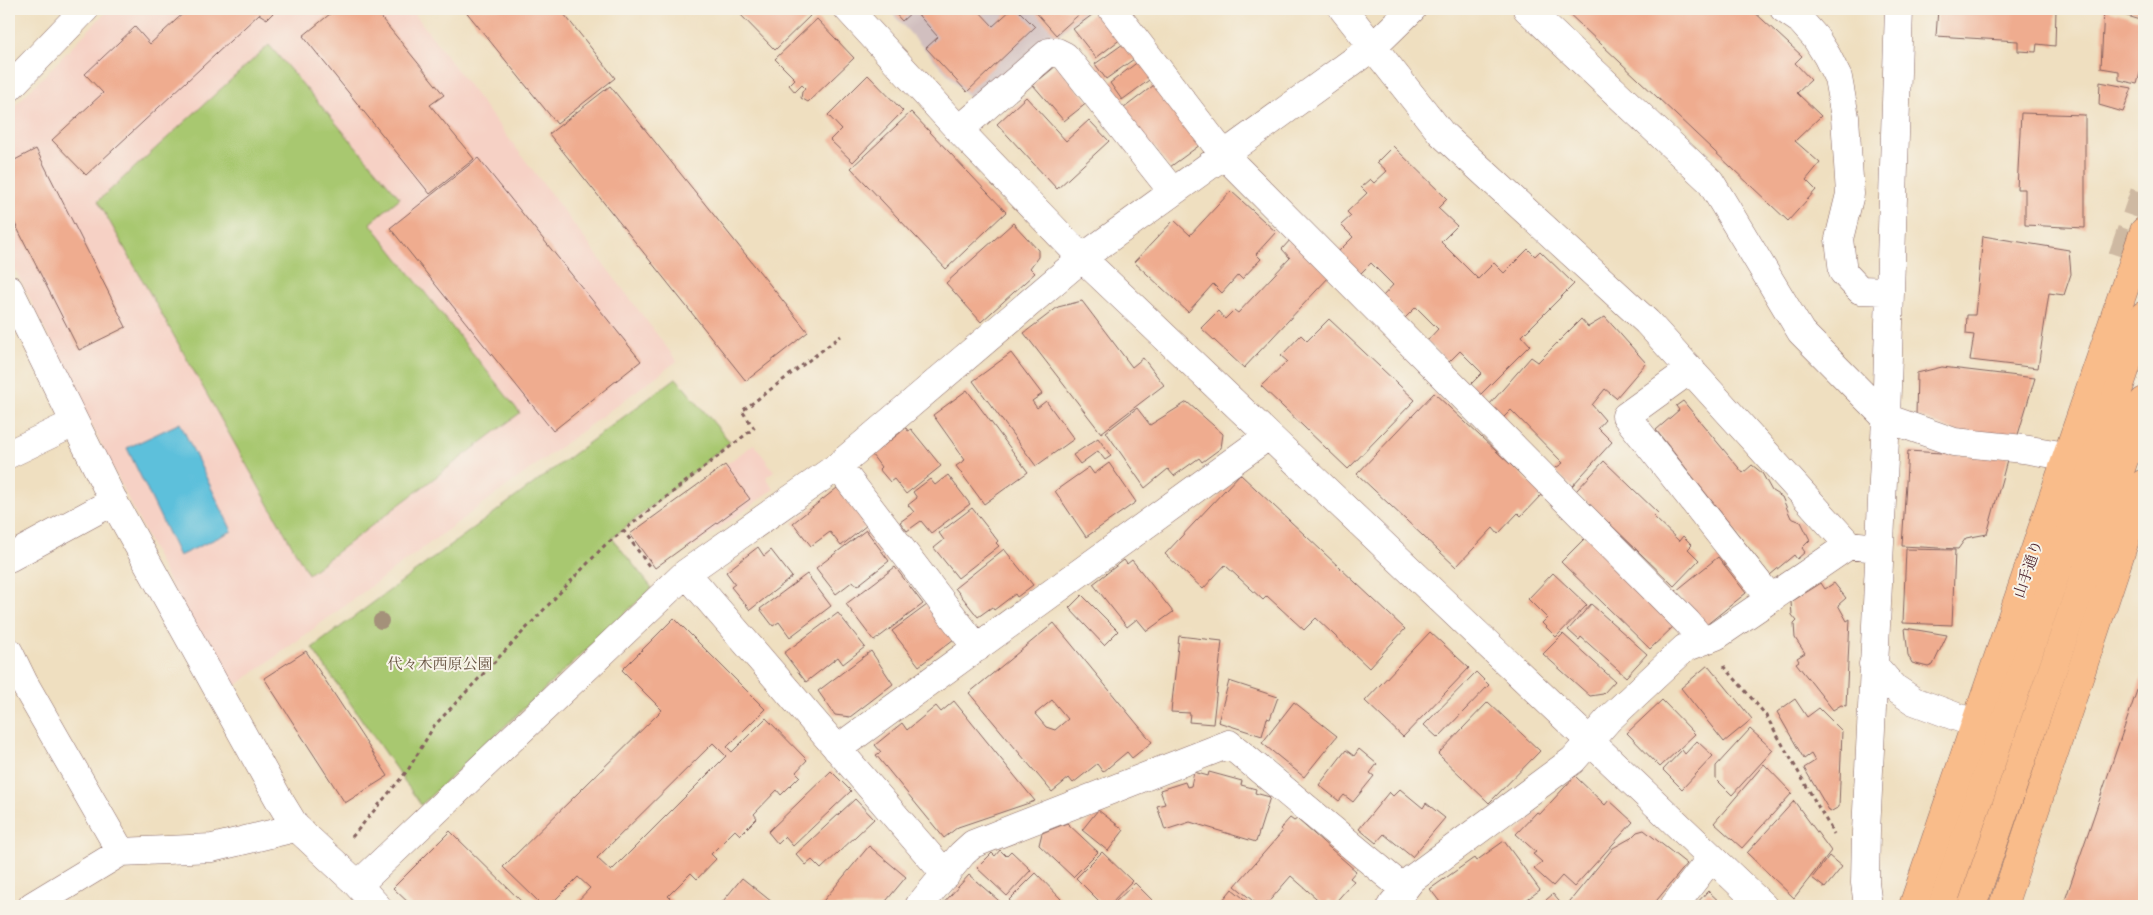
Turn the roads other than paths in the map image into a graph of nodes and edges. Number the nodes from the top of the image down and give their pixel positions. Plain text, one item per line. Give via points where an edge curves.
1 (85, 9) edge
2 (848, 9) edge
3 (1112, 9) edge
4 (1343, 9) edge
5 (1412, 9) edge
6 (1526, 9) edge
7 (1784, 9) edge
8 (1899, 9) edge
9 (1374, 46) junction
10 (9, 88) edge
11 (959, 130) junction
12 (1224, 155) junction
13 (1173, 192) junction
14 (2144, 231) edge
15 (1082, 258) junction
16 (1890, 291) junction
17 (10, 293) edge
18 (2144, 315) edge
19 (1691, 369) junction
20 (2144, 401) edge
21 (1886, 418) junction
22 (74, 423) junction
23 (1268, 436) junction
24 (9, 454) edge
25 (2066, 456) junction
26 (838, 466) junction
27 (2144, 483) edge
28 (114, 501) junction
29 (2138, 521) edge
30 (1849, 545) junction
31 (1878, 548) junction
32 (9, 558) edge
33 (686, 573) junction
34 (1771, 599) junction
35 (1703, 641) junction
36 (977, 648) junction
37 (9, 652) edge
38 (1873, 664) junction
39 (16, 688) edge
40 (1976, 724) junction
41 (1590, 742) junction
42 (837, 749) junction
43 (295, 826) junction
44 (122, 852) junction
45 (1710, 858) junction
46 (946, 874) junction
47 (358, 886) junction
48 (1398, 898) edge
49 (32, 906) edge
50 (377, 906) edge
51 (920, 906) edge
52 (1674, 906) edge
53 (1763, 906) edge
54 (1868, 906) edge
55 (1913, 906) edge
56 (1942, 906) edge
57 (1972, 906) edge
58 (2002, 906) edge

1 - 10 street
2 - 11 street
3 - 12 street
4 - 9 street
5 - 9 street
6 - 21 street via 1710,181 1802,332
7 - 16 street via 1800,20 1815,37 1838,78 1845,117 1850,194 1839,239 1842,272 1860,290
8 - 16 street
9 - 12 street
9 - 19 street via 1441,133 1648,322
11 - 13 street via 1049,52 1058,52 1065,56
11 - 15 street
12 - 13 street
12 - 35 street
13 - 15 street
14 - 25 main road, 山手通り
15 - 23 street
15 - 26 street
16 - 21 street
17 - 22 street
18 - 56 main road
19 - 30 street
19 - 34 street via 1626,416
20 - 57 main road
21 - 25 street via 1954,442
21 - 31 street
22 - 24 street
22 - 28 street
23 - 36 street
23 - 41 street
25 - 40 main road, 山手通り
26 - 33 street
26 - 36 street
27 - 29 main road
28 - 32 street
28 - 43 street
29 - 58 main road
30 - 31 street
30 - 34 street
31 - 38 street
33 - 42 street
33 - 47 street
34 - 35 street via 1716,636
35 - 41 street via 1685,648 1608,720
36 - 42 street
37 - 39 street
38 - 40 street via 1892,687 1914,700
38 - 54 street via 1866,832
39 - 44 street
40 - 55 main road, 山手通り
41 - 45 street
41 - 48 street via 1573,760 1412,879
42 - 46 street
43 - 44 street via 212,848
43 - 47 street
44 - 49 street
45 - 52 street
45 - 53 street
46 - 48 street via 973,844 1229,744
46 - 51 street
47 - 50 street

